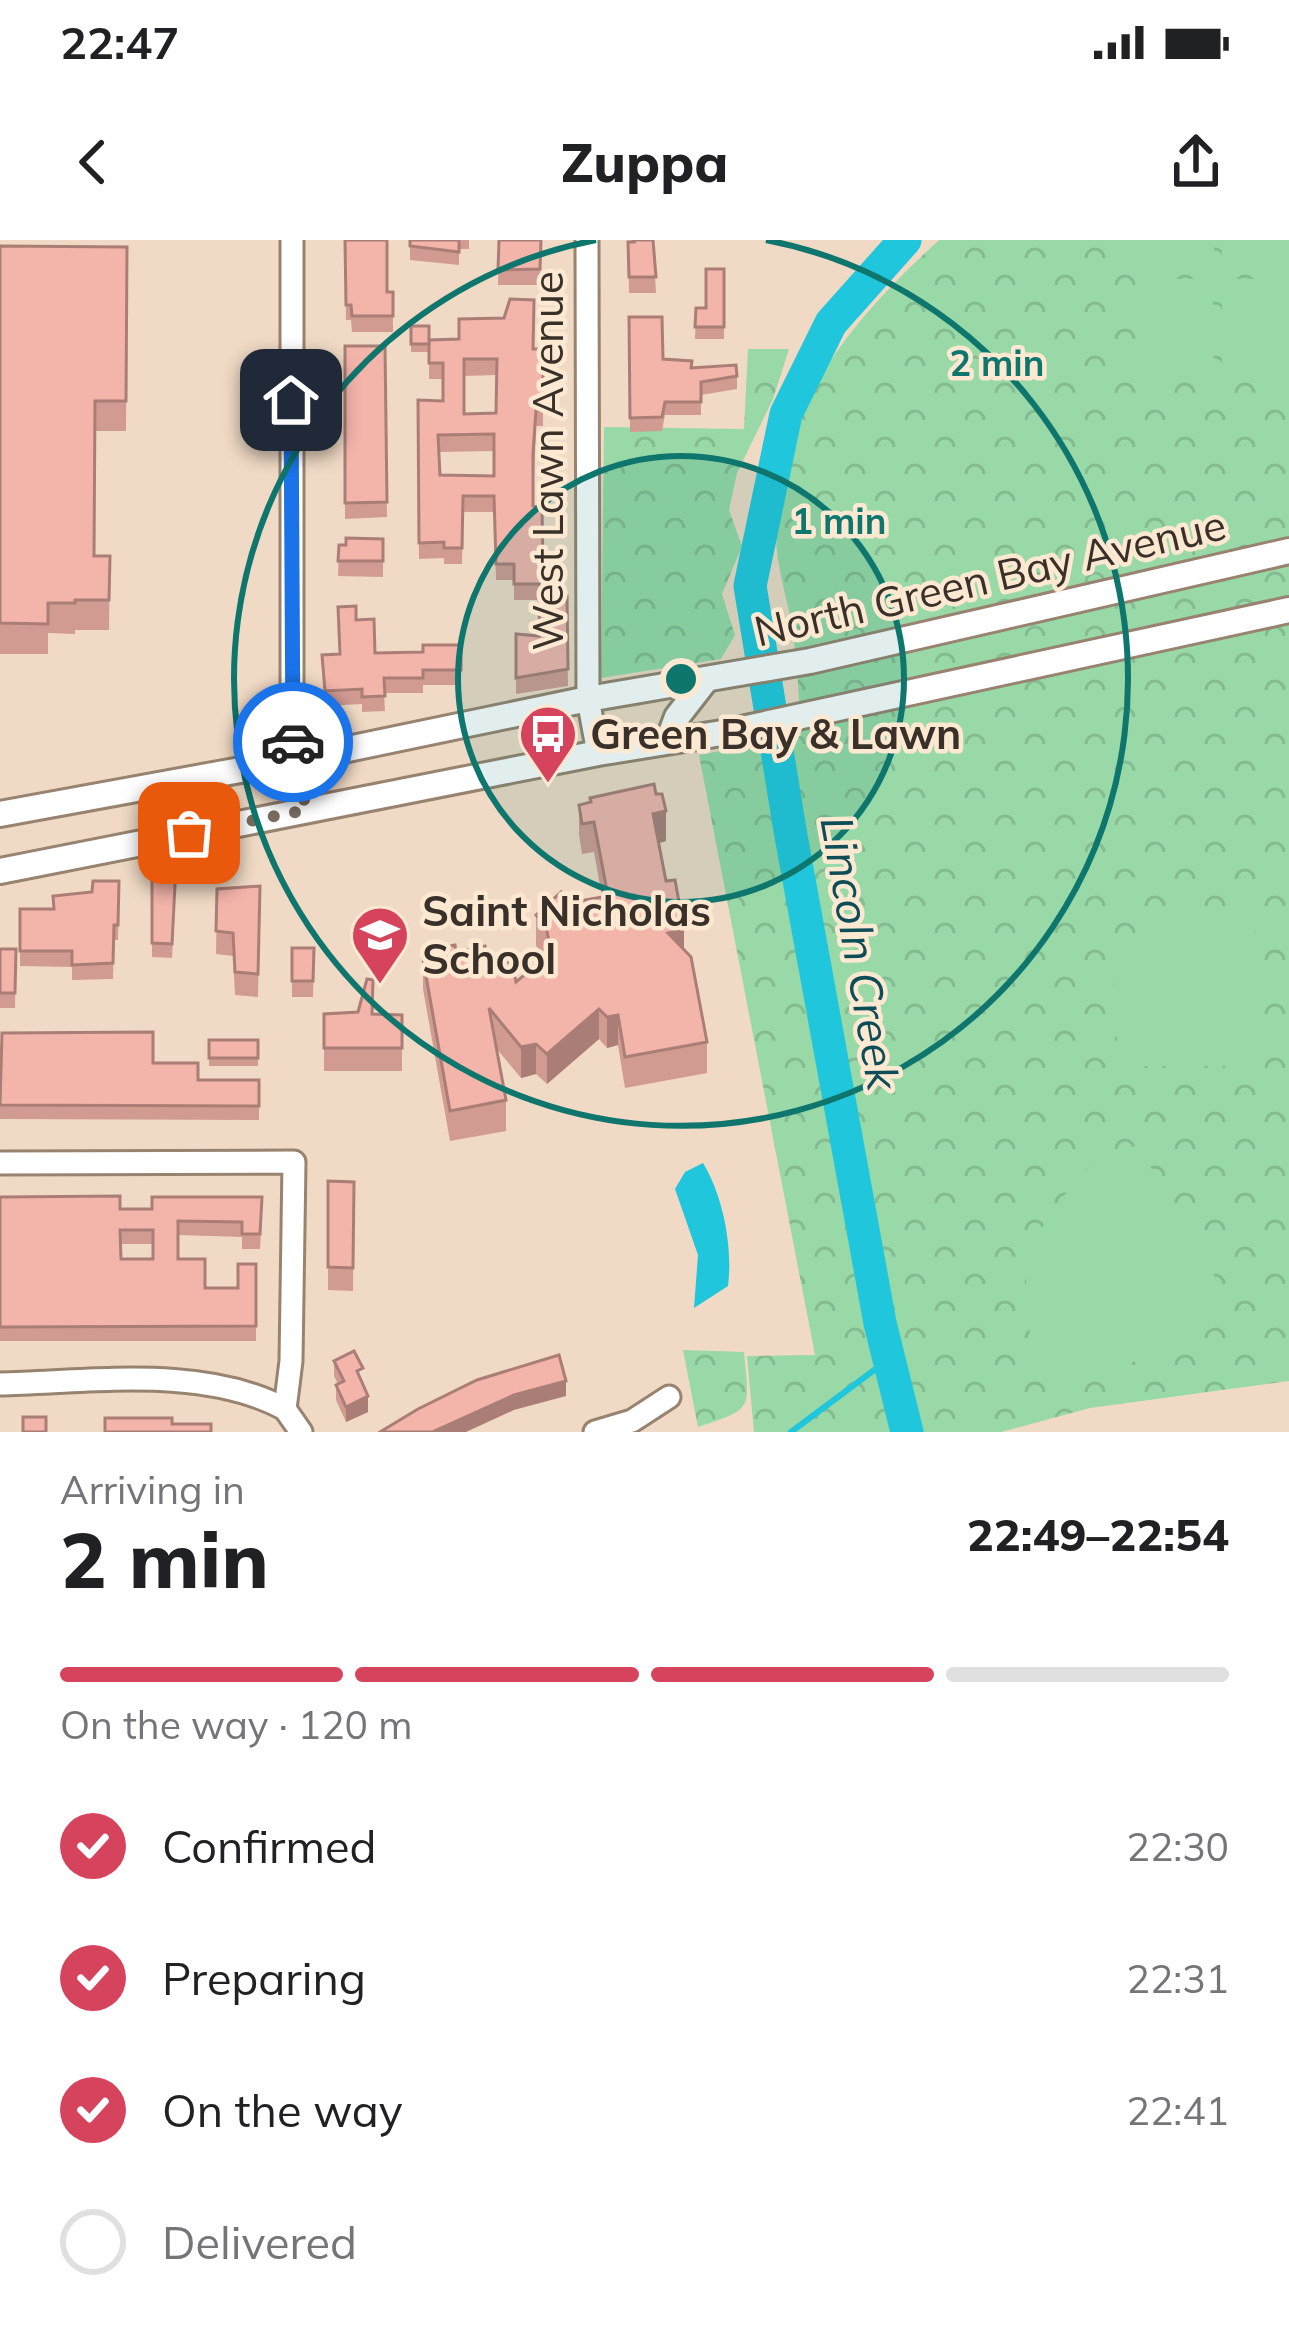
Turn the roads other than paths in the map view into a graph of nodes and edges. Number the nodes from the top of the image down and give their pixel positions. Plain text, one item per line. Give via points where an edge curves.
1 (292, 240) edge
2 (587, 240) edge
3 (1289, 551) edge
4 (1289, 610) edge
5 (712, 680) junction
6 (588, 699) junction
7 (668, 741) junction
8 (598, 753) junction
9 (295, 760) junction
10 (306, 810) junction
11 (0, 814) edge
12 (0, 871) edge
13 (0, 1163) edge
14 (0, 1384) edge
15 (669, 1396) dead end
16 (285, 1409) junction
17 (301, 1432) edge
18 (595, 1432) edge

1 - 9 street
2 - 6 street, West Lawn Avenue
3 - 5 main road, North Green Bay Avenue
4 - 7 main road
5 - 6 main road, North Green Bay Avenue
5 - 7 main road via 677,717
6 - 8 street, West Lawn Avenue
6 - 9 main road, North Green Bay Avenue
7 - 8 main road
8 - 10 main road
9 - 10 street
9 - 11 main road, North Green Bay Avenue
10 - 12 main road
13 - 16 street via 294,1162
14 - 16 street via 188,1381 256,1393
15 - 18 street via 632,1421
16 - 17 street

